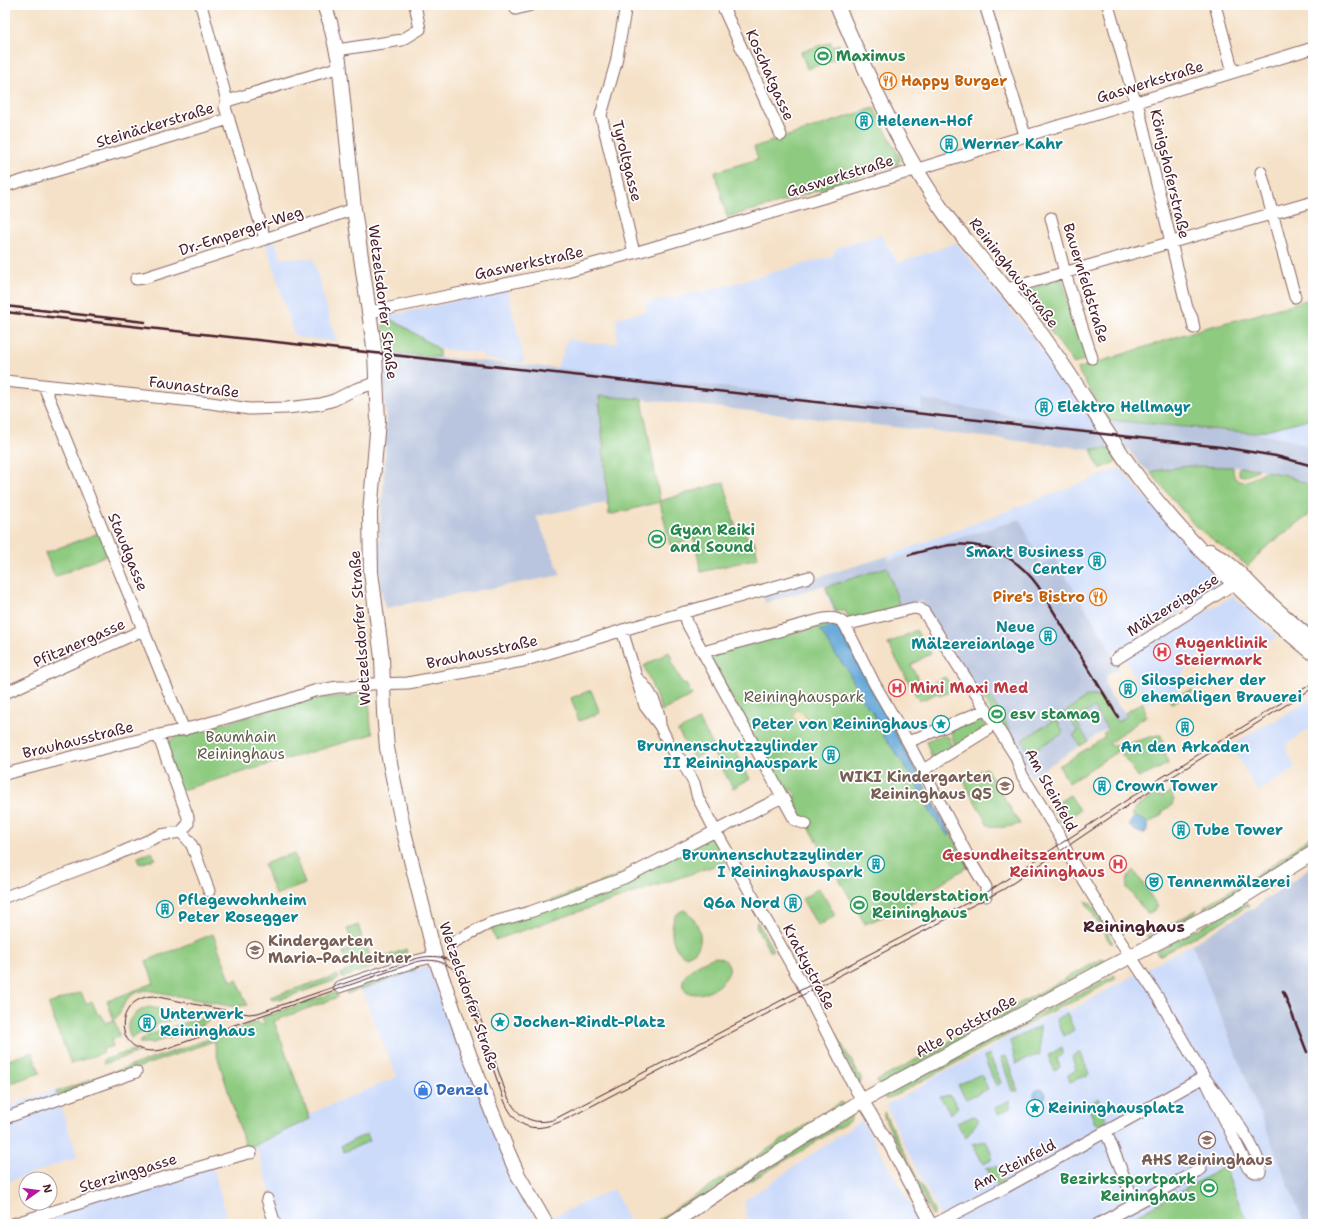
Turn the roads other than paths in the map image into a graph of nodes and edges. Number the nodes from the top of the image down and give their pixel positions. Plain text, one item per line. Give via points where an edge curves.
1 (201, 5) edge
2 (324, 5) edge
3 (415, 5) edge
4 (531, 5) edge
5 (626, 5) edge
6 (722, 5) edge
7 (837, 5) edge
8 (985, 5) edge
9 (1108, 5) edge
10 (1215, 5) edge
11 (516, 9) dead end
12 (1313, 48) edge
13 (337, 50) junction
14 (340, 67) junction
15 (1233, 72) junction
16 (227, 101) junction
17 (1136, 101) junction
18 (229, 119) junction
19 (781, 135) dead end
20 (1025, 135) junction
21 (917, 168) junction
22 (1261, 172) dead end
23 (5, 186) edge
24 (1313, 202) edge
25 (354, 209) junction
26 (1273, 214) junction
27 (1051, 218) dead end
28 (265, 240) junction
29 (1171, 244) junction
30 (634, 253) junction
31 (1065, 273) junction
32 (136, 279) dead end
33 (1007, 289) junction
34 (1295, 296) dead end
35 (370, 312) junction
36 (1194, 328) dead end
37 (1092, 358) dead end
38 (5, 381) edge
39 (376, 383) junction
40 (44, 386) junction
41 (809, 577) dead end
42 (1240, 581) junction
43 (684, 612) junction
44 (845, 625) junction
45 (143, 630) junction
46 (622, 630) junction
47 (1313, 642) edge
48 (703, 652) junction
49 (1313, 653) edge
50 (1116, 658) dead end
51 (384, 684) junction
52 (5, 693) edge
53 (985, 710) junction
54 (184, 730) junction
55 (987, 730) dead end
56 (158, 735) junction
57 (908, 742) junction
58 (924, 772) junction
59 (5, 774) edge
60 (782, 797) junction
61 (806, 824) dead end
62 (181, 832) junction
63 (716, 832) junction
64 (1313, 843) edge
65 (1313, 852) edge
66 (1284, 870) junction
67 (209, 891) dead end
68 (986, 896) dead end
69 (5, 897) edge
70 (452, 943) dead end
71 (1131, 957) junction
72 (435, 958) junction
73 (340, 987) dead end
74 (136, 1072) dead end
75 (1204, 1077) junction
76 (863, 1100) junction
77 (5, 1118) edge
78 (1106, 1132) junction
79 (251, 1153) dead end
80 (1201, 1169) dead end
81 (267, 1199) dead end
82 (1135, 1204) junction
83 (13, 1224) edge
84 (275, 1224) edge
85 (546, 1224) edge
86 (671, 1224) edge
87 (931, 1224) edge
88 (935, 1224) edge
89 (1098, 1224) edge

1 - 16 street
2 - 13 main road, Wetzelsdorfer Straße
3 - 13 street via 420,29 402,40
4 - 11 street
5 - 30 street, Tyroltgasse via 616,63 601,115
6 - 19 street, Koschatgasse
7 - 21 main road, Reininghausstraße via 892,125
8 - 20 street
9 - 17 street, Königshoferstraße
10 - 15 street
12 - 15 street, Gaswerkstraße
13 - 14 main road, Wetzelsdorfer Straße
14 - 16 street, Steinäckerstraße
14 - 25 main road, Wetzelsdorfer Straße
15 - 17 street, Gaswerkstraße
16 - 18 street, Steinäckerstraße via 225,107
17 - 20 street, Gaswerkstraße
17 - 29 street, Königshoferstraße
18 - 23 street, Steinäckerstraße
18 - 28 street
20 - 21 street, Gaswerkstraße
21 - 30 street, Gaswerkstraße
21 - 33 main road, Reininghausstraße via 949,219
22 - 26 street
24 - 26 street
25 - 28 street, Dr.-Emperger-Weg
25 - 35 main road, Wetzelsdorfer Straße
26 - 29 street
26 - 34 street
27 - 31 street, Bauernfeldstraße
28 - 32 street, Dr.-Emperger-Weg
29 - 31 street
29 - 36 street, Königshoferstraße via 1186,308
30 - 35 street, Gaswerkstraße via 578,269
31 - 33 street
31 - 37 street, Bauernfeldstraße
33 - 42 main road, Reininghausstraße via 1064,365 1139,478 1158,502 1195,544
35 - 39 main road, Wetzelsdorfer Straße
38 - 40 street, Faunastraße
39 - 40 street, Faunastraße via 321,404 249,409
39 - 51 main road, Wetzelsdorfer Straße via 378,421 370,513 371,572
40 - 45 street, Staudgasse
41 - 43 street, Brauhausstraße
42 - 47 main road, Reininghausstraße via 1256,591
42 - 49 main road, Reininghausstraße via 1265,613
42 - 50 street, Mälzereigasse
43 - 46 street, Brauhausstraße
43 - 48 street
44 - 48 street via 836,618 827,618
44 - 53 street, Am Steinfeld via 905,609 920,609
44 - 57 street
45 - 52 street, Pfitznergasse
45 - 54 street, Staudgasse
46 - 51 street, Brauhausstraße via 523,661 408,683
46 - 63 street, Kratkystraße via 638,679 648,690 660,726 673,752 682,761
48 - 60 street
51 - 54 street, Brauhausstraße via 314,691
51 - 72 main road, Wetzelsdorfer Straße via 387,748 404,832
53 - 57 street
53 - 71 street, Am Steinfeld via 1016,757 1022,775
54 - 56 street, Brauhausstraße
55 - 58 street
56 - 59 street, Brauhausstraße
56 - 62 street via 188,817 188,824
57 - 58 street
58 - 68 street via 986,887
60 - 61 street via 795,820
60 - 63 street
62 - 67 street via 193,848
62 - 69 street via 161,835 104,860
63 - 70 street via 624,878 530,912 490,923
63 - 76 street, Kratkystraße via 800,980
64 - 66 main road, Alte Poststraße via 1297,853
65 - 66 main road, Alte Poststraße via 1296,865
66 - 71 main road, Alte Poststraße via 1228,906
71 - 75 street, Am Steinfeld via 1159,999
71 - 76 main road, Alte Poststraße
72 - 73 street via 424,958
72 - 85 main road, Wetzelsdorfer Straße via 507,1150
74 - 77 street
75 - 75 street, Am Steinfeld via 1248,1168 1260,1172 1256,1153
75 - 78 street, Am Steinfeld
76 - 86 main road, Alte Poststraße
76 - 87 street, Kratkystraße
78 - 82 street
78 - 88 street, Am Steinfeld
79 - 83 street, Sterzinggasse
80 - 82 street
81 - 84 street
82 - 89 street

